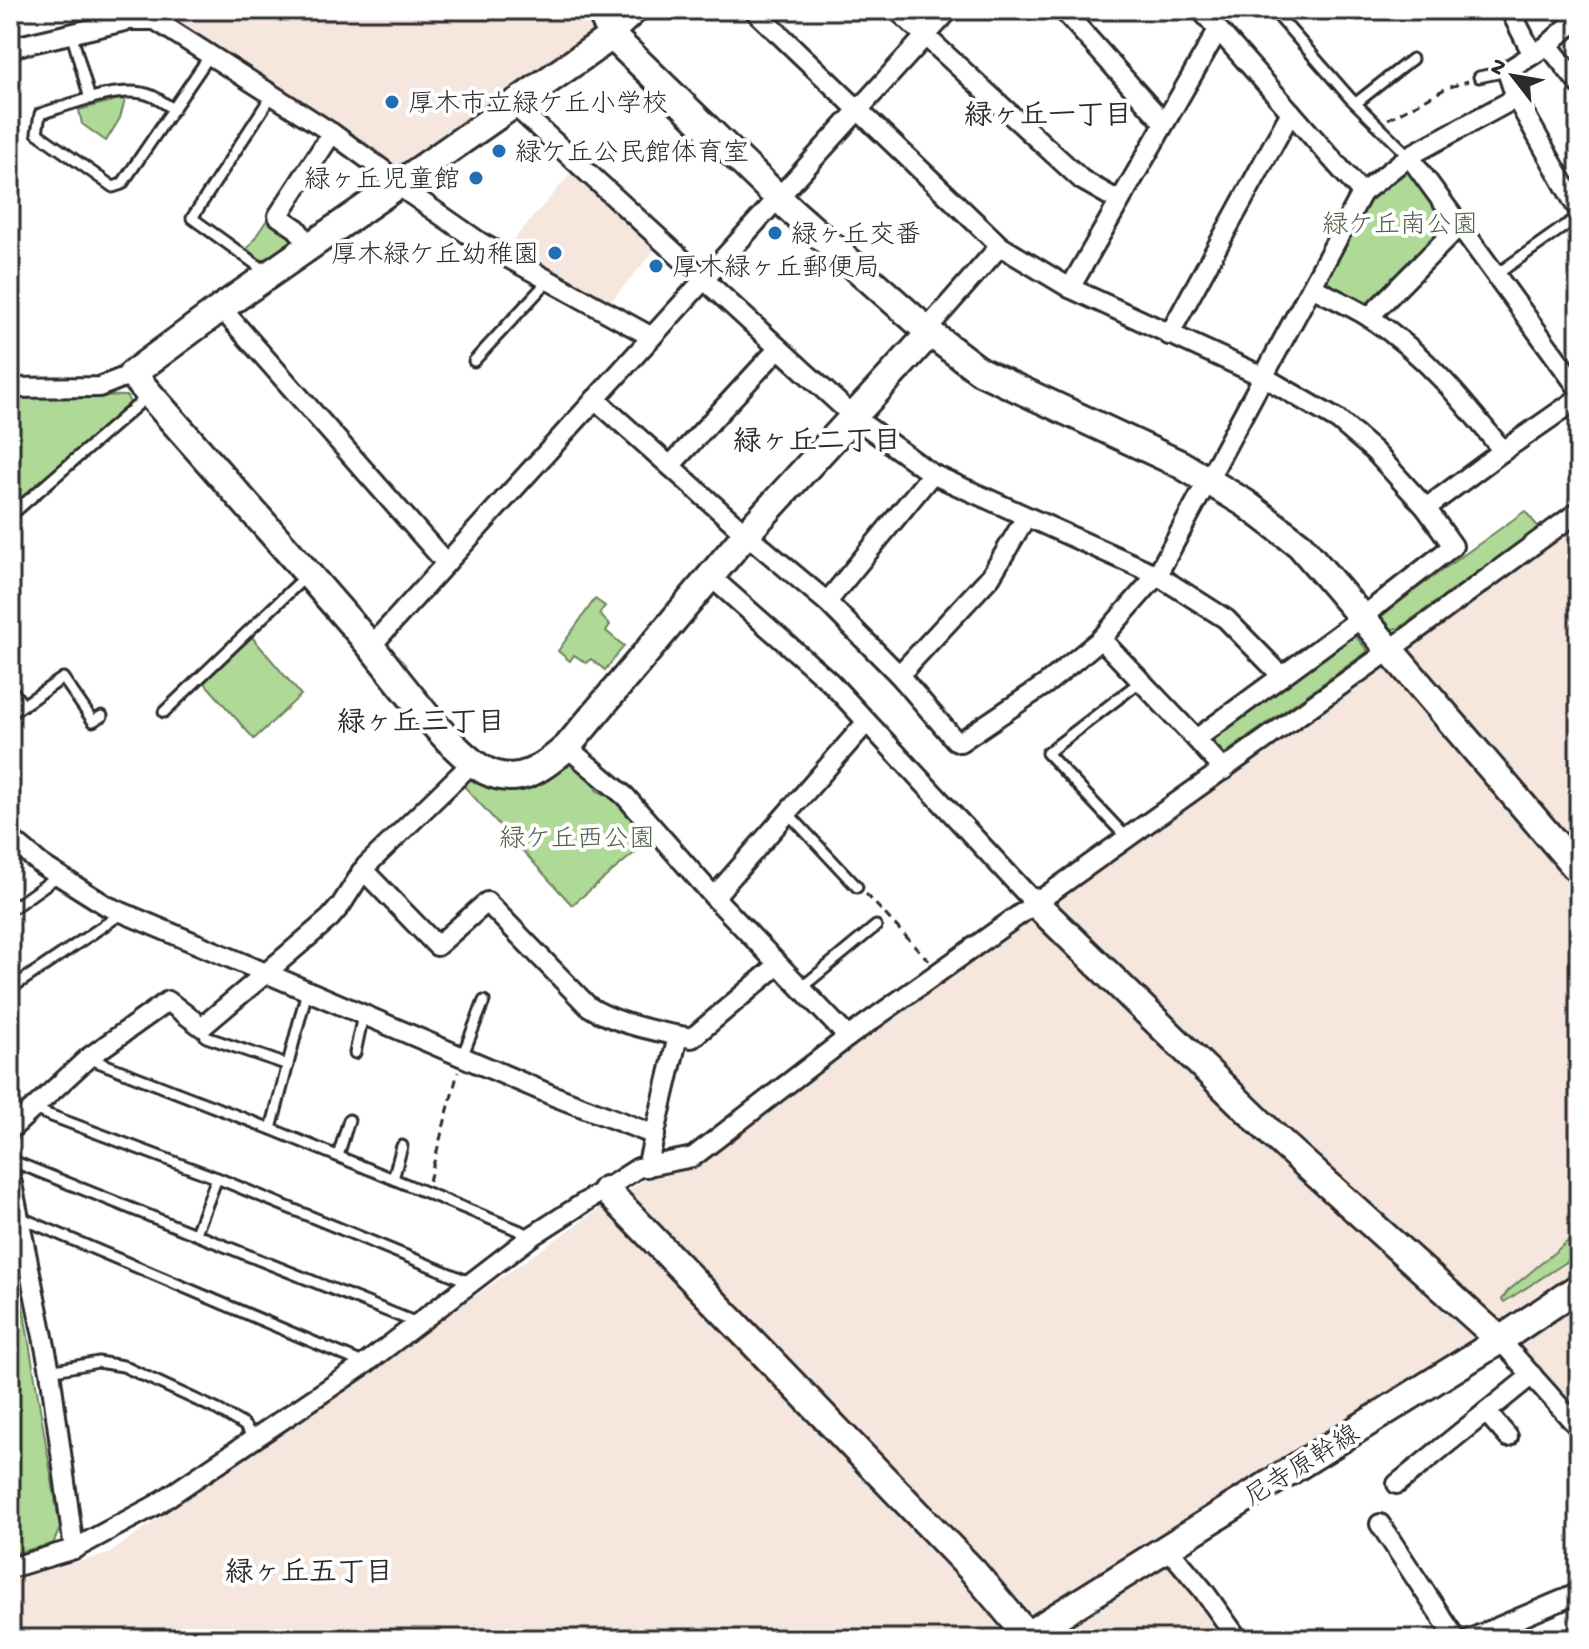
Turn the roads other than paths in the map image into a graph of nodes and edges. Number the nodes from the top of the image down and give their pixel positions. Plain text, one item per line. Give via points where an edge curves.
1 (600, 10) edge
2 (640, 10) edge
3 (754, 10) edge
4 (897, 10) edge
5 (949, 10) edge
6 (1063, 10) edge
7 (1201, 10) edge
8 (1273, 10) edge
9 (1510, 10) edge
10 (128, 15) edge
11 (158, 15) edge
12 (1579, 17) edge
13 (1218, 30) junction
14 (71, 32) junction
15 (612, 36) junction
16 (925, 37) junction
17 (10, 48) edge
18 (1540, 49) junction
19 (210, 55) junction
20 (1412, 59) dead end
21 (1507, 71) junction
22 (1479, 77) road end
23 (1579, 84) edge
24 (272, 95) junction
25 (1516, 98) junction
26 (90, 99) junction
27 (1356, 103) junction
28 (514, 105) junction
29 (174, 109) junction
30 (858, 110) junction
31 (1291, 112) junction
32 (1164, 123) junction
33 (332, 133) junction
34 (1409, 156) junction
35 (399, 186) junction
36 (1362, 193) junction
37 (778, 198) junction
38 (1119, 201) junction
39 (1579, 214) edge
40 (1459, 226) junction
41 (1000, 246) junction
42 (310, 248) junction
43 (1497, 274) junction
44 (270, 275) junction
45 (549, 280) junction
46 (703, 280) junction
47 (1312, 287) junction
48 (1070, 288) junction
49 (221, 308) junction
50 (1369, 317) junction
51 (928, 331) junction
52 (1169, 335) junction
53 (652, 337) junction
54 (778, 349) junction
55 (474, 361) dead end
56 (132, 374) junction
57 (1264, 377) junction
58 (10, 388) edge
59 (1579, 389) edge
60 (150, 394) junction
61 (1579, 398) edge
62 (595, 399) junction
63 (855, 418) junction
64 (1503, 451) junction
65 (670, 466) junction
66 (932, 474) junction
67 (1209, 480) junction
68 (1426, 508) junction
69 (1579, 511) edge
70 (10, 516) edge
71 (1026, 517) junction
72 (746, 534) junction
73 (446, 563) junction
74 (307, 574) junction
75 (1157, 575) junction
76 (710, 576) junction
77 (827, 602) junction
78 (1361, 618) junction
79 (1101, 639) junction
80 (371, 646) junction
81 (1390, 650) junction
82 (899, 675) junction
83 (1282, 676) junction
84 (1141, 681) junction
85 (14, 693) dead end
86 (23, 705) junction
87 (164, 712) dead end
88 (10, 714) edge
89 (866, 723) junction
90 (84, 729) dead end
91 (1196, 739) junction
92 (567, 747) junction
93 (472, 763) junction
94 (1224, 770) junction
95 (787, 812) junction
96 (10, 838) edge
97 (1127, 838) junction
98 (1579, 871) edge
99 (361, 872) junction
100 (58, 876) junction
101 (857, 887) road end
102 (714, 897) junction
103 (1034, 902) junction
104 (10, 910) edge
105 (121, 914) junction
106 (876, 926) dead end
107 (864, 936) junction
108 (872, 946) dead end
109 (778, 965) junction
110 (266, 973) junction
111 (801, 988) junction
112 (10, 989) edge
113 (307, 991) junction
114 (484, 1001) dead end
115 (363, 1015) junction
116 (202, 1027) junction
117 (678, 1036) junction
118 (848, 1037) junction
119 (355, 1053) dead end
120 (462, 1057) junction
121 (88, 1058) junction
122 (288, 1065) junction
123 (33, 1109) junction
124 (349, 1120) dead end
125 (271, 1129) junction
126 (10, 1130) edge
127 (655, 1135) junction
128 (402, 1146) dead end
129 (338, 1156) junction
130 (10, 1160) edge
131 (647, 1167) junction
132 (10, 1174) edge
133 (217, 1178) junction
134 (393, 1179) junction
135 (606, 1190) junction
136 (19, 1217) junction
137 (196, 1233) junction
138 (532, 1236) junction
139 (472, 1283) junction
140 (1579, 1287) edge
141 (417, 1323) junction
142 (1500, 1340) junction
143 (365, 1364) junction
144 (50, 1371) junction
145 (1532, 1375) junction
146 (1486, 1412) junction
147 (1579, 1428) edge
148 (253, 1437) junction
149 (1508, 1437) dead end
150 (1397, 1484) dead end
151 (1390, 1531) dead end
152 (1167, 1547) junction
153 (74, 1549) junction
154 (10, 1568) edge
155 (1579, 1593) edge
156 (1493, 1635) edge
157 (1024, 1637) edge
158 (1238, 1639) edge
159 (1456, 1639) edge
160 (1470, 1639) edge

1 - 15 street
2 - 15 street
3 - 30 street
4 - 16 street
5 - 16 street
6 - 32 street
7 - 13 street
8 - 27 lane
9 - 18 street
10 - 11 street
10 - 14 street
11 - 19 street
12 - 18 street
13 - 31 street
13 - 32 street
14 - 17 street
14 - 26 lane
15 - 28 street
15 - 37 street
16 - 30 street
16 - 38 street via 1082,180
18 - 21 street
18 - 23 street
19 - 24 street
19 - 29 lane
20 - 27 lane
21 - 22 lane
21 - 25 street
24 - 33 street
24 - 44 lane via 192,218
25 - 34 street
25 - 39 street
26 - 29 lane via 125,92 149,94
26 - 29 lane via 40,114 37,133 113,187 122,184
27 - 34 lane
28 - 35 street
28 - 46 street
30 - 37 street
30 - 41 street
31 - 36 street
31 - 52 street
32 - 38 street
33 - 35 street
33 - 42 street via 278,216 297,229
34 - 36 street
34 - 40 street
35 - 42 street
35 - 45 street via 481,243
36 - 47 street
37 - 46 street
37 - 51 street
38 - 48 street
39 - 43 lane
40 - 43 street
40 - 50 street
41 - 48 street
41 - 51 street
42 - 44 street
43 - 59 street
44 - 49 street
45 - 53 street
45 - 55 lane via 487,353
46 - 53 street
46 - 54 street
47 - 50 street
47 - 57 street
48 - 52 street
49 - 56 street
49 - 73 street
50 - 64 street via 1435,369
51 - 63 street
51 - 67 street via 980,371
52 - 57 street
53 - 62 street
54 - 63 street
54 - 65 street
56 - 58 street via 99,387
56 - 60 street
57 - 67 street
57 - 68 street via 1338,420
60 - 70 lane
60 - 74 street
61 - 64 street
62 - 65 street
62 - 73 street
63 - 66 street
63 - 72 street
64 - 68 street
65 - 72 street
66 - 71 street
66 - 77 street
67 - 75 street
67 - 78 street via 1300,545
68 - 78 street via 1453,546
69 - 81 street
71 - 75 street
71 - 82 street via 991,576
72 - 76 street
72 - 77 street
73 - 80 street
74 - 80 street
74 - 87 lane
75 - 79 street
75 - 83 street via 1226,619
76 - 89 street via 830,682
76 - 92 street
77 - 82 street
78 - 81 street
78 - 83 street
79 - 82 street via 960,742
79 - 84 street
80 - 93 street
81 - 94 street
81 - 98 street
83 - 91 street
84 - 91 street
84 - 97 lane via 1047,753
85 - 86 lane
86 - 88 lane
86 - 90 lane via 67,675 98,719
89 - 95 street
89 - 103 street
91 - 94 street
92 - 93 street via 548,764 517,778
92 - 102 street via 625,796
93 - 99 street
94 - 97 street
95 - 101 lane
95 - 102 street
96 - 100 street
97 - 103 street
99 - 110 street via 330,918
99 - 117 street via 437,946 487,902 588,1006
100 - 104 lane
100 - 105 street
102 - 109 street
103 - 118 street
103 - 142 street via 1272,1134
105 - 110 street
105 - 112 lane
106 - 107 lane
107 - 108 lane
107 - 111 lane
109 - 111 street
109 - 117 street via 692,1038
110 - 113 street
110 - 116 street
111 - 118 street
113 - 115 street
113 - 122 lane
114 - 120 lane
115 - 119 lane
115 - 120 street
116 - 121 street via 168,1001
116 - 122 lane via 206,1037
117 - 127 street
118 - 131 street via 693,1157
120 - 127 street
121 - 123 street
121 - 125 lane
122 - 125 lane
123 - 126 street
123 - 133 lane
124 - 129 lane
125 - 129 lane
127 - 131 street
128 - 134 lane
129 - 134 lane
130 - 137 lane
131 - 135 street
132 - 136 street
133 - 137 lane
133 - 139 lane
134 - 138 lane
135 - 138 street
135 - 157 street via 973,1571
136 - 143 lane
136 - 144 street
137 - 141 lane
138 - 139 street
139 - 141 street
140 - 142 street, 尼寺原幹線
141 - 143 street
142 - 145 street
142 - 152 street, 尼寺原幹線
143 - 148 street
144 - 148 lane via 98,1362 123,1366 218,1410 244,1425
144 - 153 street
145 - 146 street
145 - 147 street
146 - 149 street
146 - 150 street
148 - 153 street via 156,1505
151 - 159 street via 1438,1598
152 - 157 street, 尼寺原幹線
152 - 158 street
153 - 154 street
155 - 156 street
156 - 160 street

